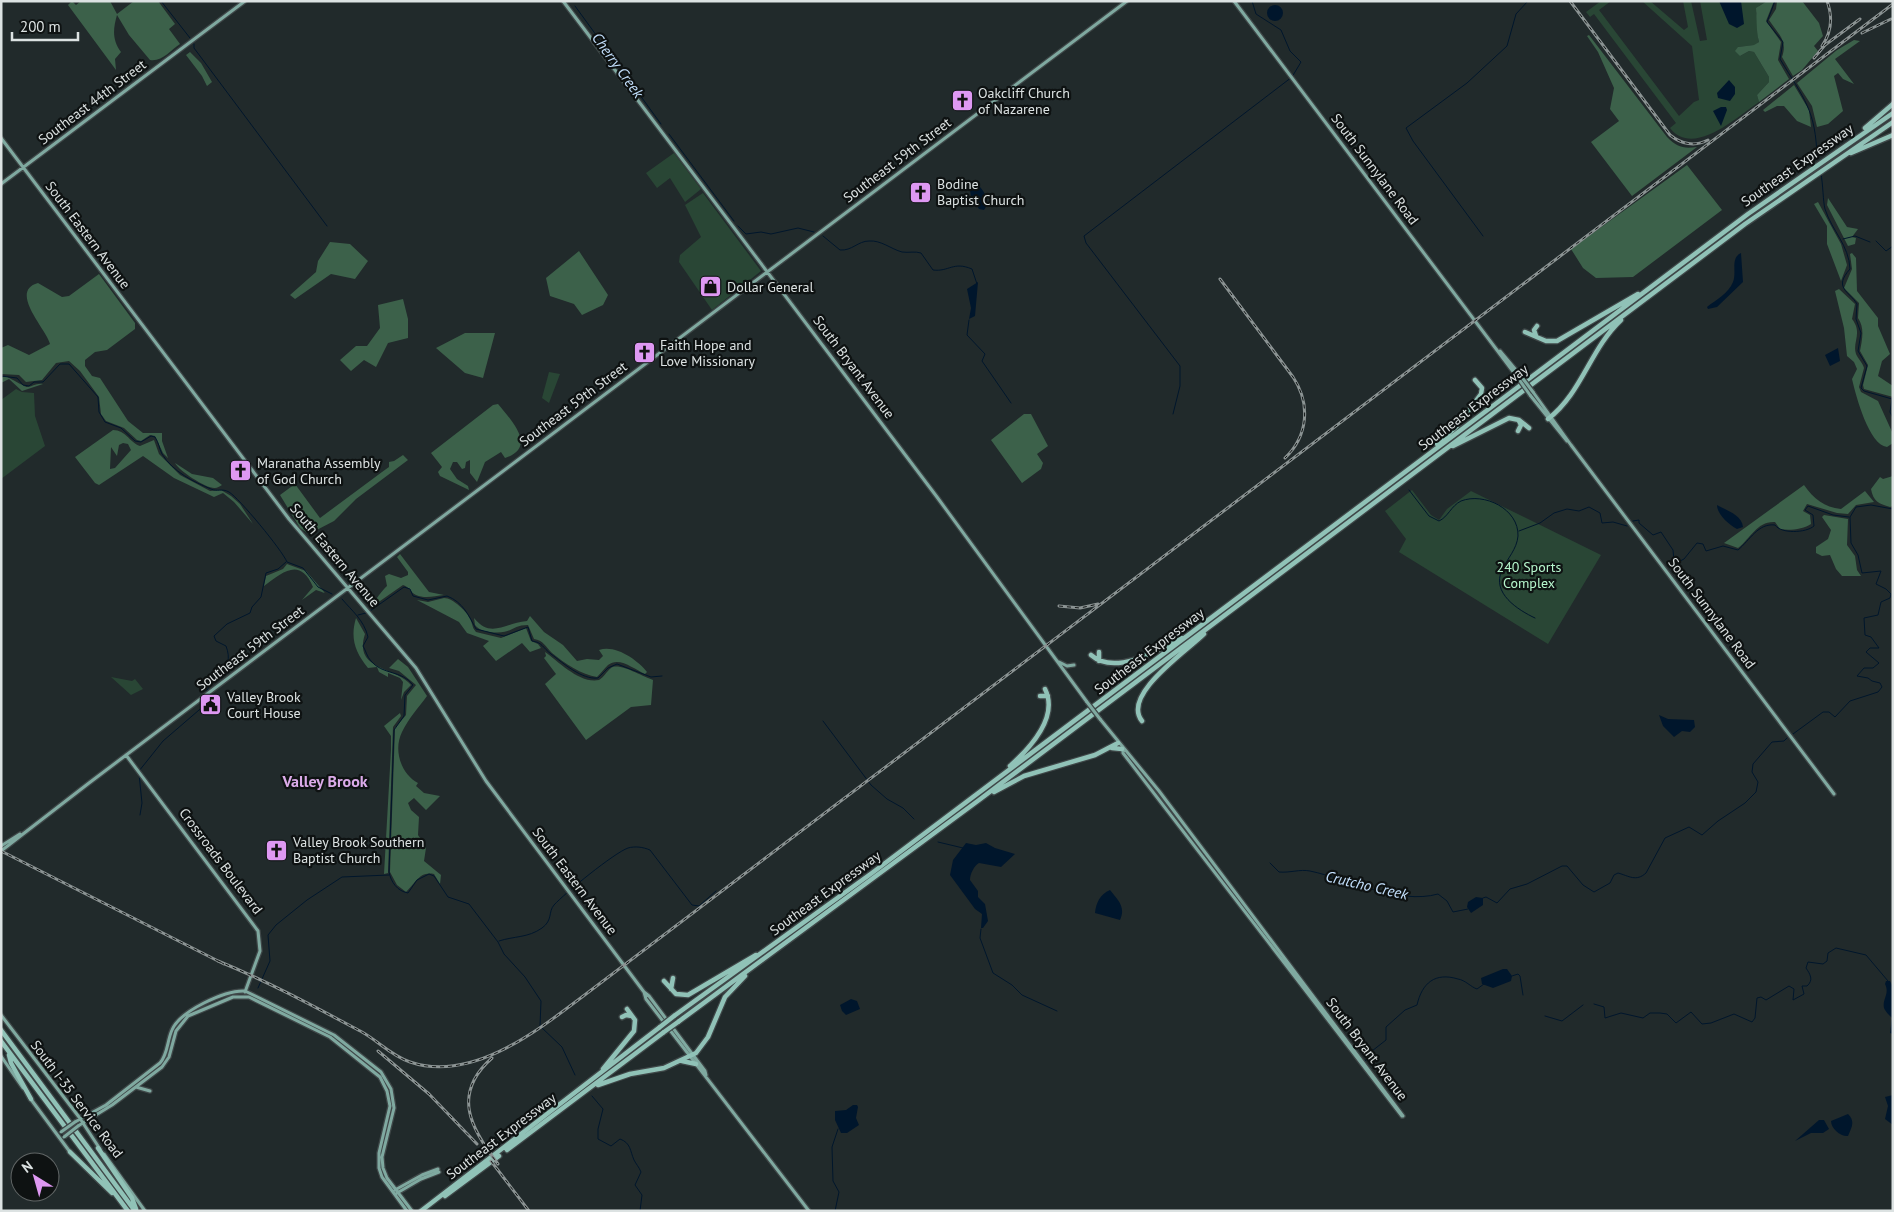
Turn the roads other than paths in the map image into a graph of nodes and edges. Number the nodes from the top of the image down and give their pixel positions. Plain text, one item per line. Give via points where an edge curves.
1 (245, 1) edge
2 (563, 1) edge
3 (1127, 1) edge
4 (1234, 1) edge
5 (1893, 104) edge
6 (1893, 113) edge
7 (1893, 122) edge
8 (1893, 135) edge
9 (1, 138) edge
10 (1854, 138) junction
11 (1834, 161) junction
12 (23, 168) junction
13 (1, 184) edge
14 (768, 271) junction
15 (1652, 286) junction
16 (1640, 303) junction
17 (1537, 326) dead end
18 (1525, 332) dead end
19 (1536, 336) junction
20 (1474, 380) dead end
21 (1550, 417) junction
22 (1518, 420) junction
23 (1529, 428) dead end
24 (1518, 431) dead end
25 (1439, 454) junction
26 (1407, 470) junction
27 (347, 589) junction
28 (1216, 622) junction
29 (1195, 630) junction
30 (1099, 652) dead end
31 (1090, 655) dead end
32 (1056, 661) junction
33 (1099, 662) junction
34 (1074, 665) dead end
35 (1045, 689) dead end
36 (1040, 696) dead end
37 (1049, 697) junction
38 (1142, 721) dead end
39 (1118, 743) junction
40 (1109, 749) junction
41 (1122, 749) junction
42 (126, 754) junction
43 (989, 785) junction
44 (1834, 794) dead end
45 (980, 800) junction
46 (33, 825) junction
47 (1, 846) edge
48 (1, 851) edge
49 (1220, 875) junction
50 (768, 949) junction
51 (757, 964) junction
52 (673, 978) dead end
53 (664, 981) dead end
54 (245, 991) junction
55 (671, 991) junction
56 (244, 996) junction
57 (627, 1009) dead end
58 (1, 1015) edge
59 (632, 1016) junction
60 (622, 1017) dead end
61 (1, 1030) edge
62 (1, 1041) edge
63 (8, 1051) junction
64 (691, 1055) junction
65 (1, 1056) edge
66 (680, 1061) junction
67 (696, 1064) junction
68 (706, 1075) junction
69 (596, 1077) junction
70 (594, 1086) junction
71 (136, 1087) junction
72 (150, 1091) dead end
73 (31, 1099) junction
74 (80, 1119) junction
75 (82, 1123) junction
76 (60, 1134) junction
77 (63, 1138) junction
78 (98, 1148) junction
79 (70, 1152) joint
80 (392, 1184) junction
81 (402, 1186) junction
82 (396, 1192) junction
83 (119, 1200) junction
84 (407, 1208) edge
85 (128, 1211) edge
86 (136, 1211) edge
87 (145, 1211) edge
88 (412, 1211) edge
89 (423, 1211) edge
90 (809, 1211) edge

1 - 12 main road, Southeast 44th Street
2 - 14 main road, South Bryant Avenue
3 - 14 main road, Southeast 59th Street
4 - 21 main road, South Sunnylane Road, bridge
5 - 10 highway
6 - 10 highway, Southeast Expressway
7 - 11 highway, Southeast Expressway
8 - 11 highway
9 - 12 main road, South Eastern Avenue
10 - 15 highway, Southeast Expressway
11 - 16 highway, Southeast Expressway
12 - 13 main road, Southeast 44th Street
12 - 27 main road, South Eastern Avenue via 283,512
14 - 27 main road, Southeast 59th Street
14 - 32 main road, South Bryant Avenue via 1022,610
15 - 19 highway via 1560,340 1548,341
15 - 26 highway, Southeast Expressway
16 - 21 highway via 1606,336 1570,397
16 - 25 highway, Southeast Expressway
17 - 19 highway via 1534,330
18 - 19 highway
20 - 26 highway via 1482,389 1479,397 1451,432
21 - 44 main road, South Sunnylane Road
22 - 23 highway
22 - 24 highway via 1521,424
22 - 25 highway via 1505,420
25 - 28 highway, Southeast Expressway
26 - 29 highway, Southeast Expressway
27 - 42 main road, Southeast 59th Street
27 - 64 main road, South Eastern Avenue via 416,668 486,781
28 - 38 highway via 1150,684 1137,707
28 - 45 highway, Southeast Expressway
29 - 33 highway via 1142,657
29 - 43 highway, Southeast Expressway
30 - 33 highway
31 - 33 highway
32 - 34 main road
32 - 39 main road, South Bryant Avenue, bridge
35 - 37 highway
36 - 37 highway
37 - 43 highway via 1048,713 1032,742
39 - 40 highway
39 - 41 main road, South Bryant Avenue
40 - 41 highway
40 - 45 highway via 1024,776
41 - 49 main road, South Bryant Avenue
42 - 46 main road, Southeast 59th Street
42 - 54 main road, Crossroads Boulevard via 258,931 260,951
43 - 50 highway, Southeast Expressway
45 - 51 highway, Southeast Expressway
46 - 47 main road, Southeast 59th Street
46 - 48 main road, Southeast 59th Street
49 - 49 main road, South Bryant Avenue via 1398,1114 1403,1116
50 - 55 highway via 690,994 680,996
50 - 69 highway, Southeast Expressway, bridge
51 - 64 highway via 728,993 708,1037
51 - 70 highway, Southeast Expressway, bridge
52 - 55 highway
53 - 55 highway
54 - 56 main road, Crossroads Boulevard
54 - 74 main road via 188,1011 175,1025 164,1058 158,1065 106,1105
54 - 80 main road via 334,1035 384,1076 391,1089 394,1108 382,1164
56 - 71 main road via 198,1010 184,1019 176,1031 165,1064
56 - 82 main road via 330,1037 380,1077 390,1106 378,1163 382,1177
57 - 59 highway
58 - 74 main road, South I-35 Service Road
59 - 60 highway
59 - 69 highway via 636,1023 633,1033
61 - 86 highway
62 - 63 highway
63 - 73 highway
63 - 83 highway
64 - 66 highway
64 - 67 main road, South Eastern Avenue
64 - 68 main road, South Eastern Avenue
65 - 73 main road
66 - 67 highway
66 - 70 highway
67 - 68 main road, South Eastern Avenue
68 - 90 main road, South Eastern Avenue
69 - 89 highway, Southeast Expressway
70 - 89 highway, Southeast Expressway
71 - 72 main road
71 - 75 main road
73 - 76 main road
74 - 75 main road, South I-35 Service Road
74 - 76 main road, bridge
75 - 77 main road, bridge
75 - 78 main road, South I-35 Service Road
76 - 77 main road
77 - 79 main road
78 - 86 highway via 132,1198
78 - 87 main road, South I-35 Service Road
79 - 83 highway
80 - 81 main road
80 - 82 main road
81 - 82 main road
81 - 82 main road via 439,1170
82 - 84 main road
83 - 85 highway
84 - 88 main road

